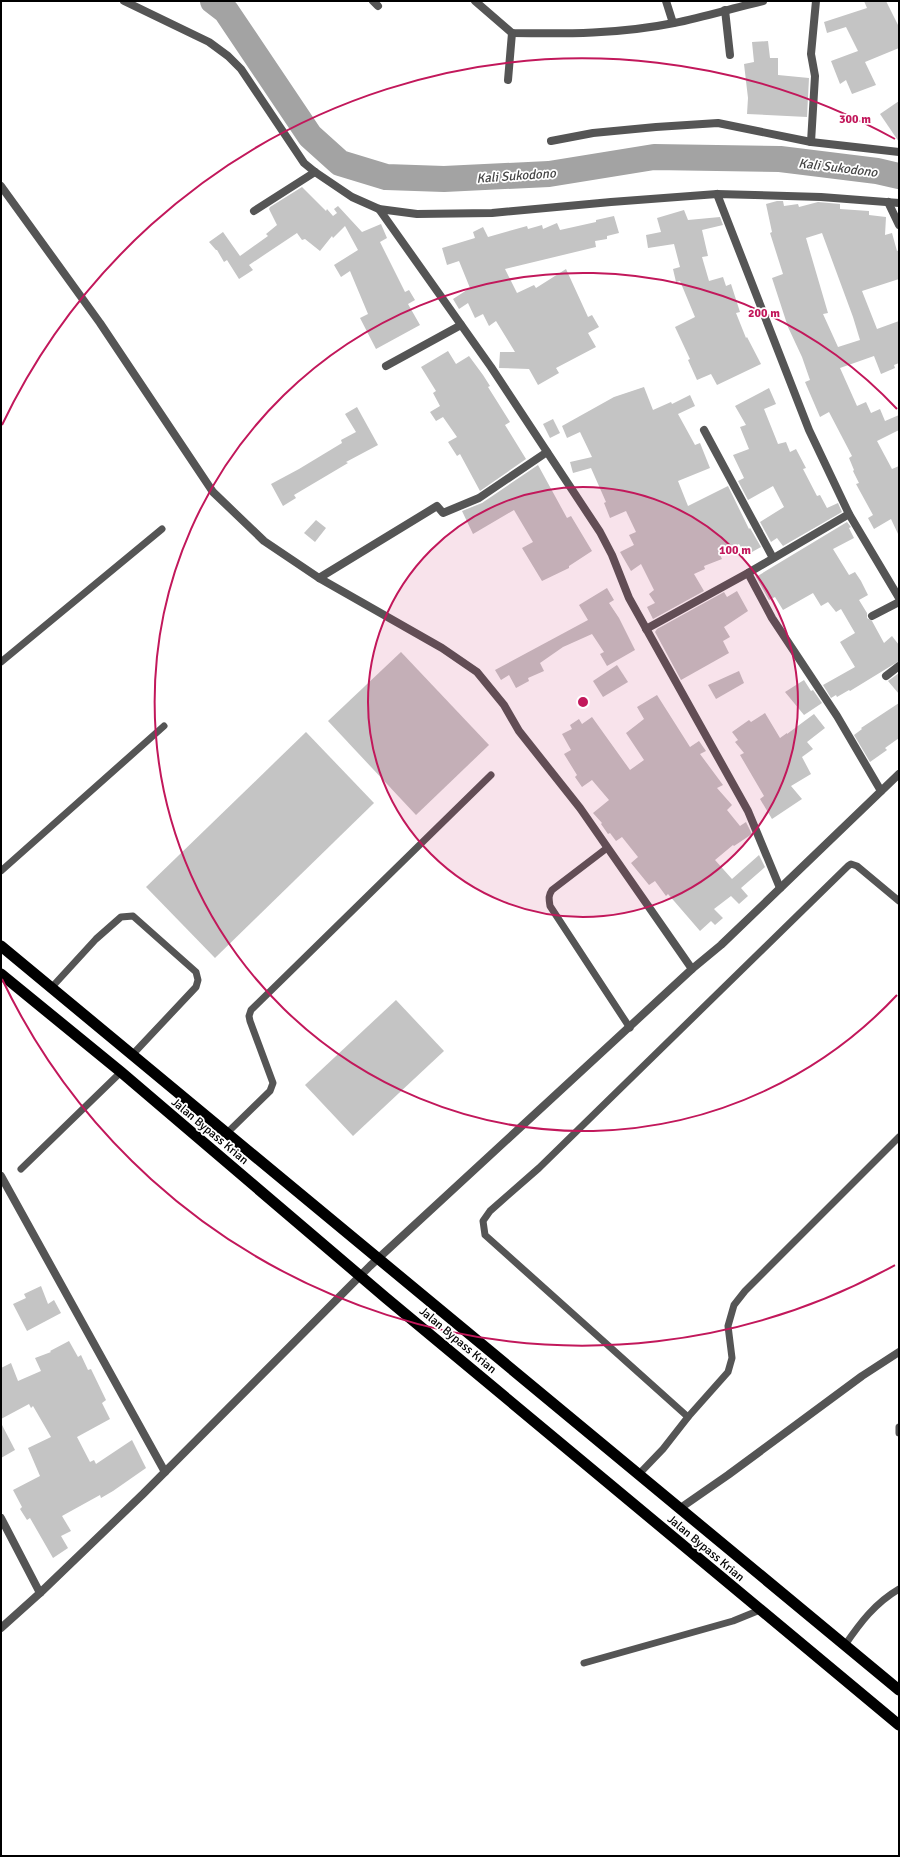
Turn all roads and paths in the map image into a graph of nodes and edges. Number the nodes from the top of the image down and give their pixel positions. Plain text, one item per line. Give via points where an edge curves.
1 (124, 1) edge
2 (475, 1) edge
3 (666, 1) edge
4 (763, 1) edge
5 (816, 1) edge
6 (725, 10) junction
7 (673, 23) junction
8 (512, 33) junction
9 (730, 55) dead end
10 (508, 80) dead end
11 (551, 141) dead end
12 (810, 142) junction
13 (899, 152) edge
14 (315, 172) junction
15 (1, 186) edge
16 (716, 194) junction
17 (888, 202) junction
18 (899, 203) edge
19 (379, 209) junction
20 (254, 211) dead end
21 (899, 225) edge
22 (461, 325) junction
23 (386, 366) dead end
24 (704, 430) dead end
25 (547, 452) junction
26 (849, 514) junction
27 (162, 529) dead end
28 (773, 558) junction
29 (748, 573) junction
30 (320, 578) junction
31 (899, 598) edge
32 (899, 602) edge
33 (872, 616) dead end
34 (646, 629) junction
35 (1, 662) edge
36 (899, 666) edge
37 (886, 676) dead end
38 (164, 726) dead end
39 (899, 774) edge
40 (491, 775) dead end
41 (881, 791) junction
42 (607, 848) junction
43 (1, 872) edge
44 (780, 888) junction
45 (899, 901) edge
46 (1, 946) edge
47 (692, 969) junction
48 (1, 974) edge
49 (52, 987) junction
50 (630, 1028) junction
51 (133, 1054) junction
52 (121, 1072) junction
53 (228, 1132) junction
54 (899, 1137) edge
55 (21, 1169) dead end
56 (1, 1176) edge
57 (379, 1258) junction
58 (360, 1276) junction
59 (899, 1352) edge
60 (688, 1417) junction
61 (899, 1427) edge
62 (899, 1433) edge
63 (165, 1472) junction
64 (639, 1474) junction
65 (679, 1509) junction
66 (1, 1518) edge
67 (899, 1589) edge
68 (40, 1593) junction
69 (760, 1610) junction
70 (1, 1628) edge
71 (845, 1645) junction
72 (584, 1663) dead end
73 (899, 1690) edge
74 (899, 1725) edge

1 - 14 street via 209,42 228,56 241,68 296,152
2 - 8 street
3 - 7 street
4 - 6 street
5 - 12 street via 812,54 816,76
6 - 7 street
6 - 9 street
7 - 8 street via 570,34
8 - 10 street
11 - 12 street via 592,133 718,123
12 - 13 street
14 - 19 street via 352,197
14 - 20 street
15 - 30 street via 100,322 213,492 264,541
16 - 17 street
16 - 19 street via 492,213 417,214
16 - 26 street via 809,430
17 - 18 street
17 - 21 street
19 - 22 street
22 - 23 street
22 - 25 street
24 - 28 street
25 - 30 street via 479,498 443,514 436,506
25 - 34 street via 600,532 629,598
26 - 28 street
26 - 31 street
27 - 35 lane
28 - 29 street
29 - 34 street
29 - 41 street via 772,618
30 - 42 street via 442,648 477,672 504,705 519,731 580,808
32 - 33 street
34 - 44 street via 748,811
36 - 37 street
38 - 43 lane
39 - 41 street
40 - 53 lane via 251,1010 250,1021 273,1083
41 - 44 street
42 - 47 street
42 - 50 lane via 552,890 549,901
44 - 47 street
45 - 60 lane via 857,866 848,866 539,1168 490,1211 483,1221 485,1235
46 - 49 highway, Jalan Bypass Krian
47 - 50 street
48 - 52 highway, Jalan Bypass Krian
49 - 51 highway, Jalan Bypass Krian
49 - 51 lane via 96,939 121,918 133,916 196,972 198,980 196,987
50 - 57 street
51 - 53 highway, Jalan Bypass Krian
52 - 55 lane
52 - 58 highway, Jalan Bypass Krian
53 - 57 highway, Jalan Bypass Krian
54 - 60 lane via 734,1304 728,1326 732,1358 728,1372
56 - 63 street
57 - 58 street
57 - 64 highway, Jalan Bypass Krian
58 - 63 street
58 - 69 highway, Jalan Bypass Krian
59 - 65 street
60 - 64 lane
61 - 62 lane
63 - 68 street
64 - 65 highway, Jalan Bypass Krian
65 - 71 highway, Jalan Bypass Krian
66 - 68 street
67 - 71 lane via 865,1617
68 - 70 street
69 - 72 lane via 733,1621
69 - 74 highway, Jalan Bypass Krian
71 - 73 highway, Jalan Bypass Krian

